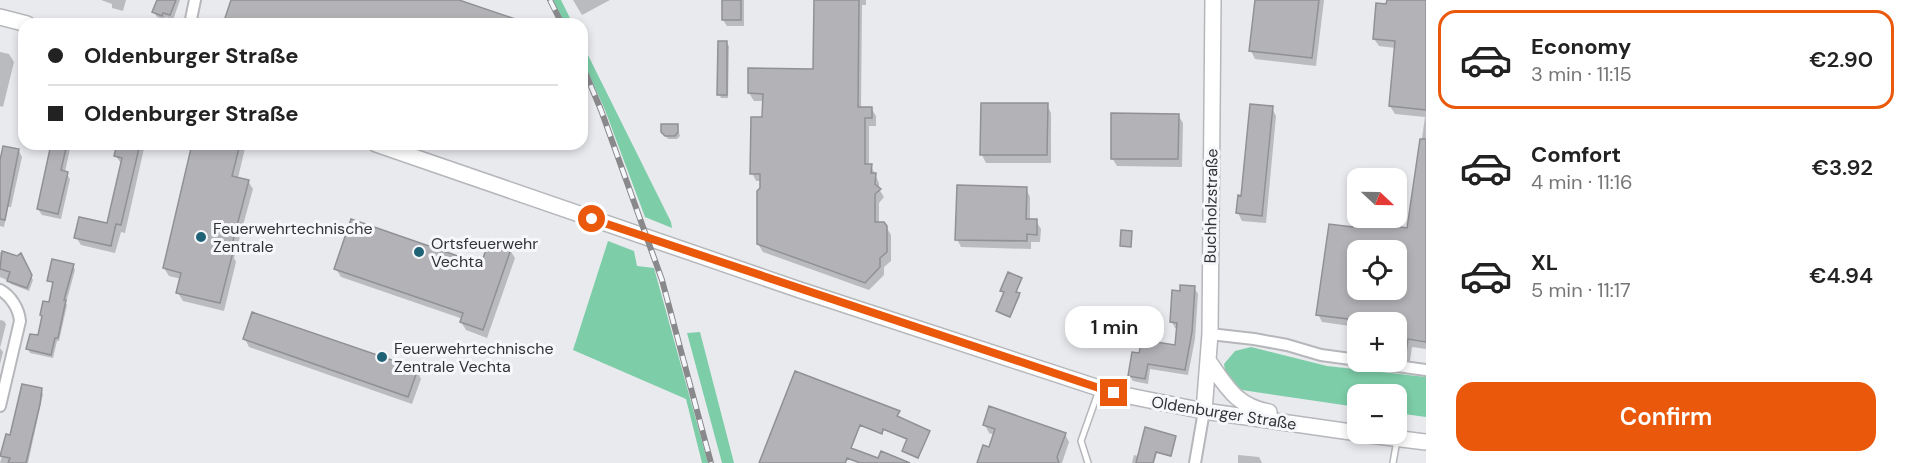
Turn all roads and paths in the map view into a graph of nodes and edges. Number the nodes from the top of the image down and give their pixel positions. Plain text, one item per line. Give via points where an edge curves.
1 (195, 0) edge
2 (1213, 0) edge
3 (0, 17) edge
4 (191, 18) edge
5 (18, 22) edge
6 (393, 150) edge
7 (0, 290) edge
8 (1210, 334) junction
9 (1347, 358) edge
10 (1209, 362) junction
11 (1407, 367) edge
12 (1426, 370) edge
13 (1099, 389) junction
14 (0, 405) edge
15 (1204, 411) junction
16 (1347, 429) edge
17 (1347, 431) edge
18 (1407, 439) edge
19 (1426, 442) edge
20 (1396, 444) edge
21 (1088, 463) edge
22 (1195, 463) edge
23 (1393, 463) edge

1 - 4 street
2 - 8 main road, Buchholzstraße
3 - 5 main road
6 - 13 main road, Oldenburger Straße
7 - 14 street via 19,311 20,321
8 - 9 street
8 - 10 main road, Buchholzstraße
10 - 15 main road, Buchholzstraße
10 - 16 main road via 1241,403 1256,410
11 - 12 street
13 - 15 main road, Oldenburger Straße
13 - 21 lane via 1081,441
15 - 17 main road, Oldenburger Straße
15 - 22 street
18 - 19 main road, Oldenburger Straße
20 - 23 lane

